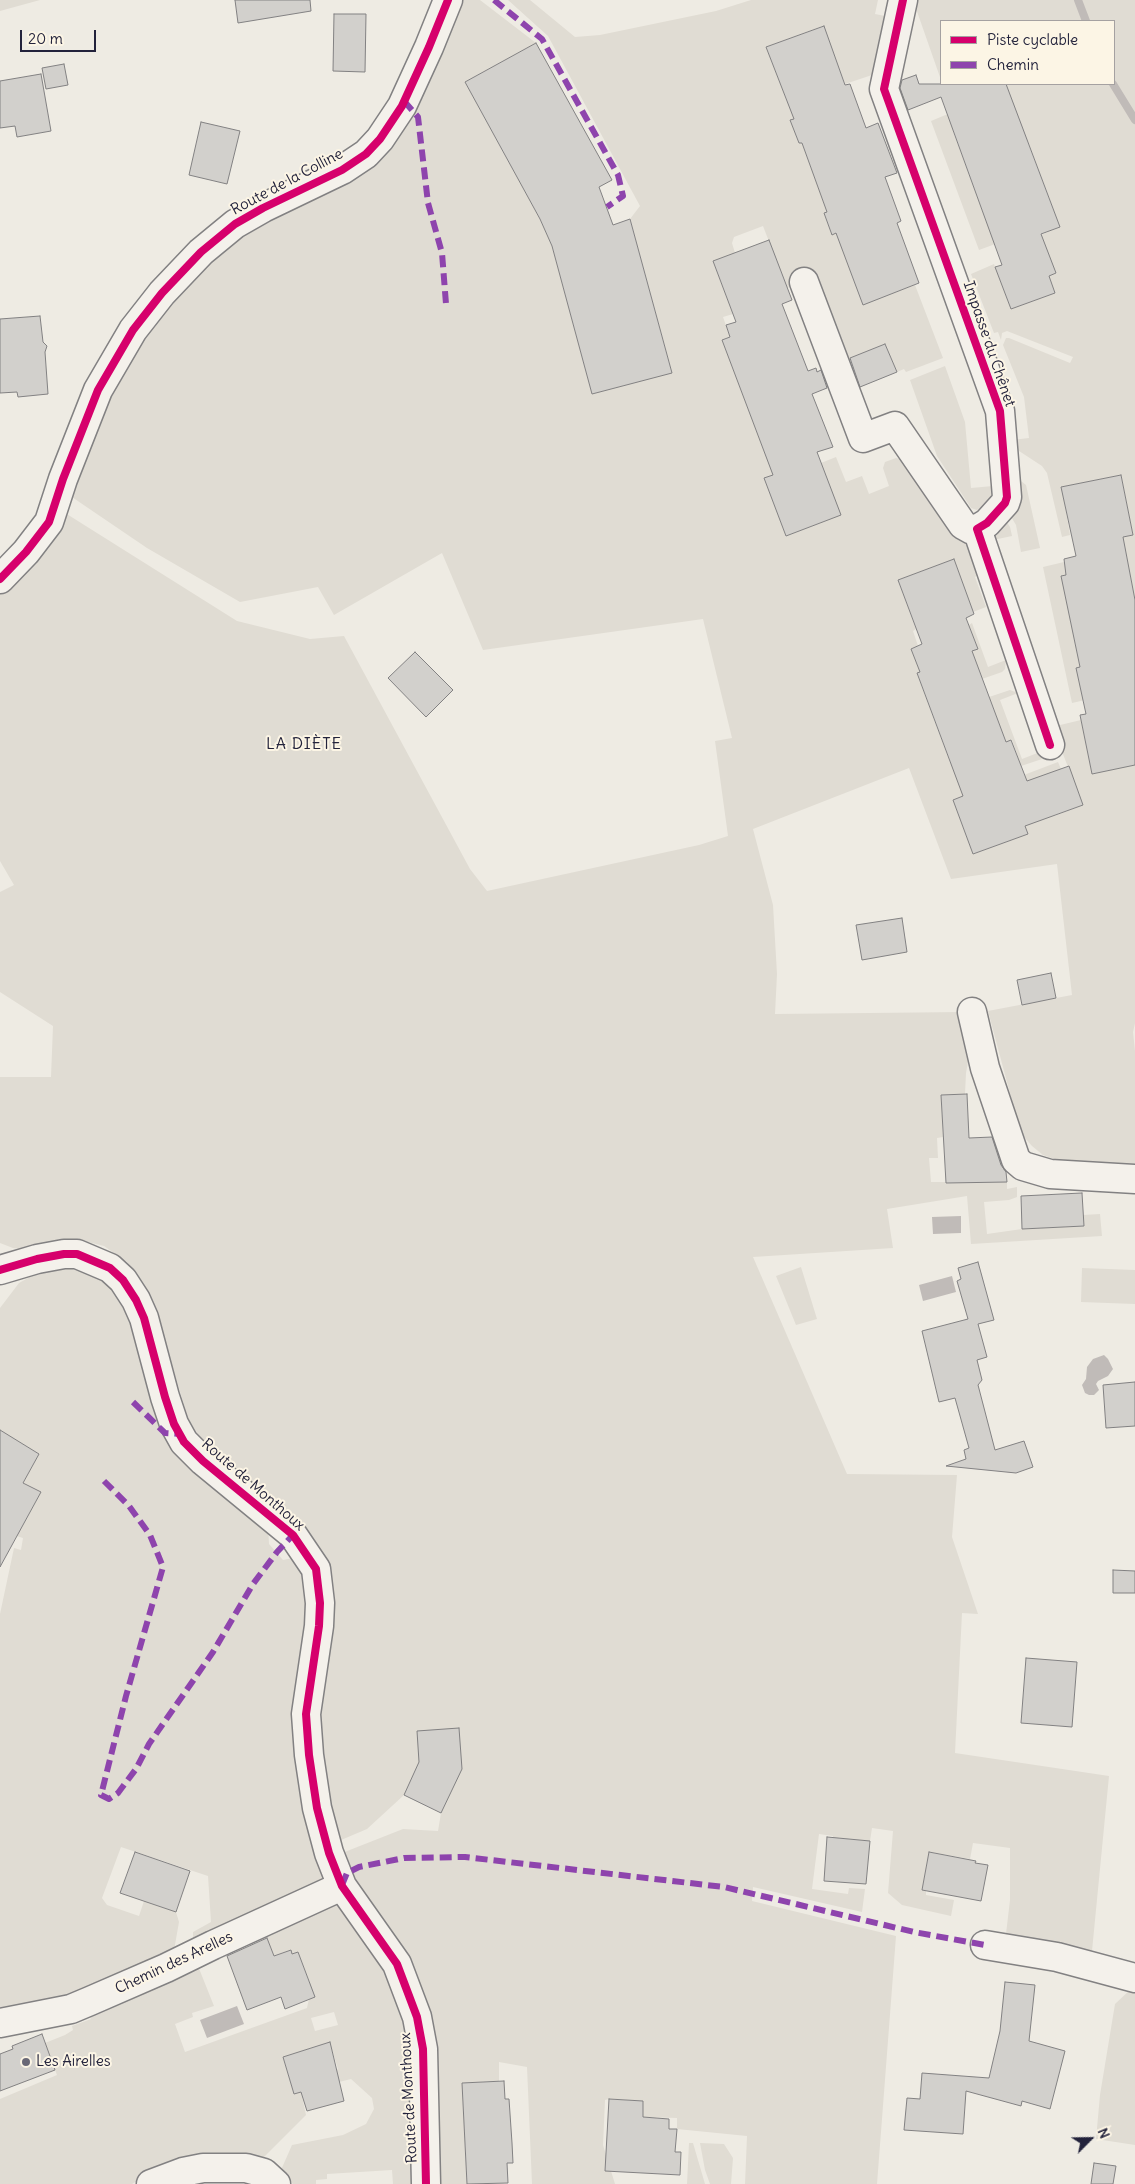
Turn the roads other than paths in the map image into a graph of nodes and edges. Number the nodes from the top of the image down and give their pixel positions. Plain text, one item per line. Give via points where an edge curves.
1 (448, 0) edge
2 (903, 0) edge
3 (804, 282) dead end
4 (977, 529) junction
5 (0, 579) edge
6 (1050, 745) dead end
7 (972, 1012) dead end
8 (1135, 1179) edge
9 (0, 1270) edge
10 (342, 1886) junction
11 (985, 1945) dead end
12 (1135, 1978) edge
13 (0, 2024) edge
14 (151, 2184) edge
15 (276, 2184) edge
16 (426, 2184) edge

1 - 5 street, Route de la Colline via 402,106 366,154 342,170 235,224 162,293 133,330 98,390 49,522
2 - 4 street, Impasse du Chênet via 884,89 1000,411 1005,503
3 - 4 street via 864,438 895,426 963,525
4 - 6 street
7 - 8 street via 985,1068 1016,1160 1023,1166 1050,1174
9 - 10 street, Route de Monthoux via 37,1259 77,1254 110,1268 123,1280 144,1318 165,1397 184,1442 293,1535 316,1569 320,1603 306,1714 309,1755 326,1844
10 - 13 street, Chemin des Arelles via 84,2004
10 - 16 street, Route de Monthoux via 397,1964 417,2016 423,2049
11 - 12 street via 1056,1958
14 - 15 street via 203,2168 246,2168 264,2173

